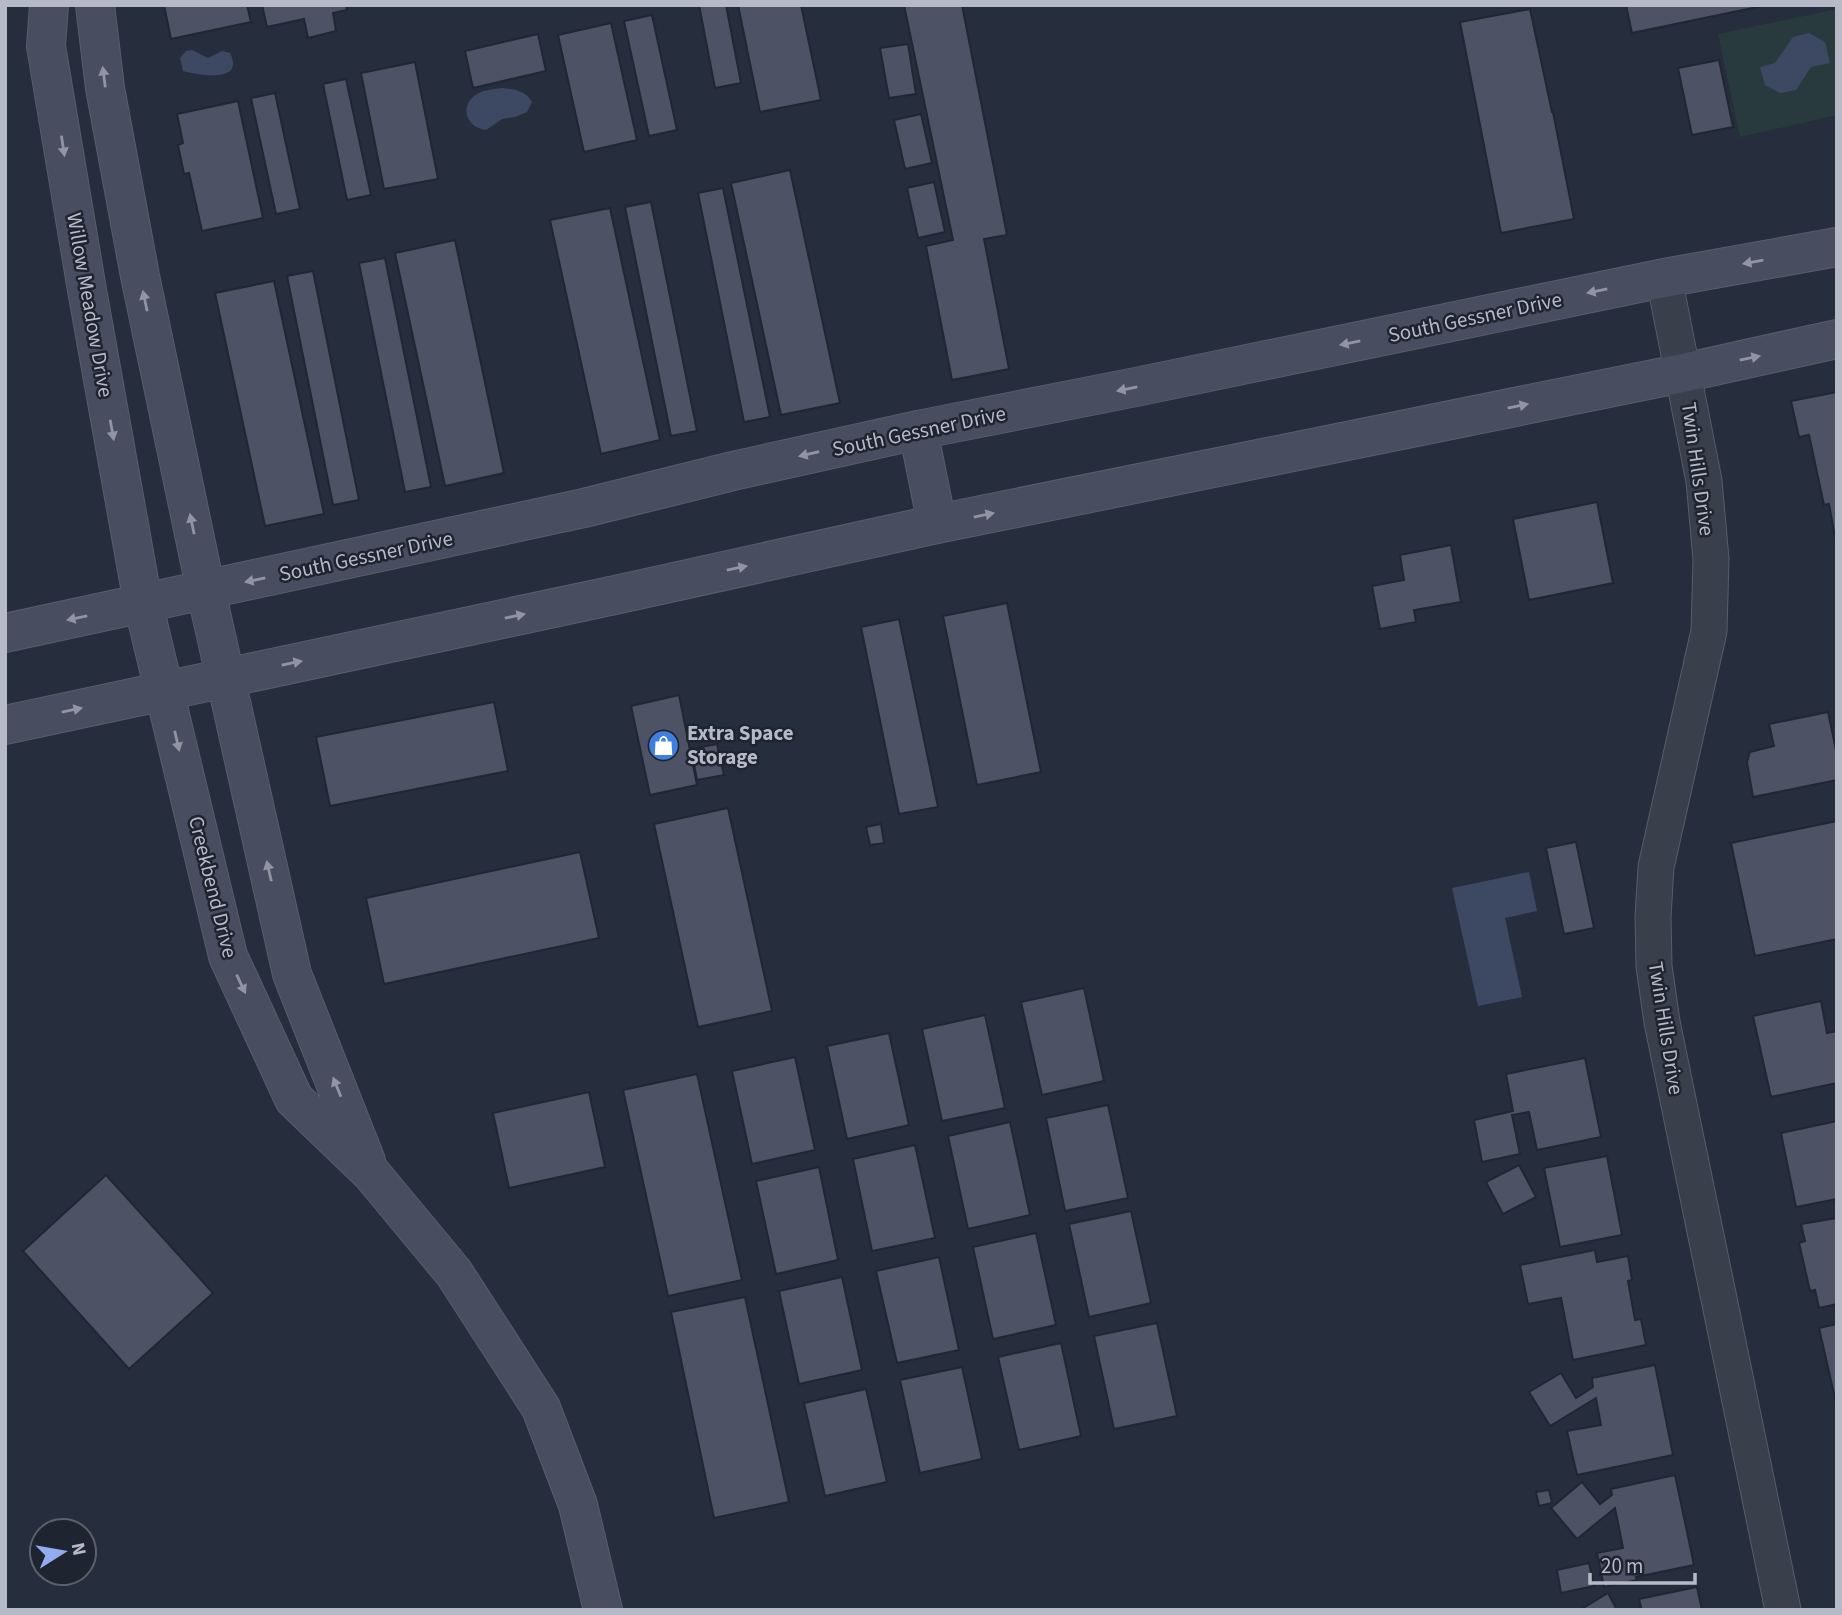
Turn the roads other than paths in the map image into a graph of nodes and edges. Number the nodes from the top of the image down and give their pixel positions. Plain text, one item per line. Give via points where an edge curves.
1 (49, 5) edge
2 (96, 5) edge
3 (1837, 247) edge
4 (1664, 278) junction
5 (1837, 340) edge
6 (1684, 373) junction
7 (918, 430) junction
8 (937, 524) junction
9 (206, 591) junction
10 (144, 603) junction
11 (5, 633) edge
12 (226, 677) junction
13 (164, 690) junction
14 (5, 725) edge
15 (371, 1173) junction
16 (603, 1610) edge
17 (1783, 1610) edge

1 -> 10 main road, Willow Meadow Drive via 46,46
9 -> 2 main road via 140,276 105,88
3 -> 4 main road, South Gessner Drive
4 - 6 street, Twin Hills Drive
4 -> 7 main road, South Gessner Drive
6 -> 5 main road
8 -> 6 main road
6 - 17 street, Twin Hills Drive via 1704,481 1711,559 1709,631 1656,867 1654,967
7 - 8 main road
7 -> 9 main road, South Gessner Drive
12 -> 8 main road
9 - 10 main road, South Gessner Drive
9 - 12 main road, Creekbend Drive
10 -> 11 main road, South Gessner Drive
10 - 13 main road, Creekbend Drive
12 - 13 main road
15 -> 12 main road, Creekbend Drive via 292,974
14 -> 13 main road
13 -> 15 main road, Creekbend Drive via 228,956 294,1098
15 - 16 main road, Creekbend Drive via 453,1273 541,1408 578,1505

